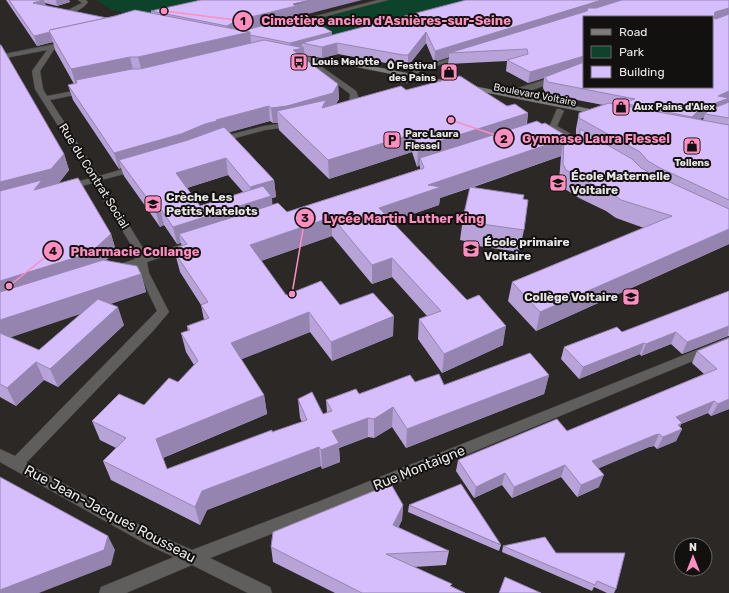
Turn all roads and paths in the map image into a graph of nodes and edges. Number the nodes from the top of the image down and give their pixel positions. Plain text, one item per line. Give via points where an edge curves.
1 (81, 0) edge
2 (385, 0) edge
3 (66, 11) joint
4 (83, 15) edge
5 (290, 24) edge
6 (474, 52) edge
7 (285, 54) edge
8 (306, 54) junction
9 (0, 57) edge
10 (314, 60) junction
11 (583, 70) edge
12 (410, 75) junction
13 (404, 81) junction
14 (91, 90) edge
15 (504, 94) junction
16 (46, 99) junction
17 (560, 111) junction
18 (336, 112) edge
19 (302, 121) edge
20 (553, 127) junction
21 (527, 135) edge
22 (211, 143) edge
23 (600, 154) edge
24 (146, 166) edge
25 (96, 179) junction
26 (58, 189) edge
27 (200, 241) edge
28 (141, 261) junction
29 (105, 273) edge
30 (729, 341) edge
31 (0, 455) edge
32 (16, 464) junction
33 (193, 557) junction
34 (107, 593) edge
35 (264, 593) edge

1 - 3 street via 84,2 82,6
2 - 5 street
3 - 4 main road
6 - 12 street
7 - 8 main road, Boulevard Voltaire
8 - 10 main road, Boulevard Voltaire
8 - 18 street via 353,93 353,104
9 - 16 street, Rue du Contrat Social via 56,46 36,70 40,89
10 - 12 main road, Boulevard Voltaire
10 - 13 main road, Boulevard Voltaire via 341,69
11 - 15 street
12 - 13 street
12 - 15 main road, Boulevard Voltaire
13 - 17 main road, Boulevard Voltaire
14 - 16 street
15 - 17 main road, Boulevard Voltaire via 609,117
16 - 25 street, Rue du Contrat Social
17 - 20 street
19 - 22 street via 264,128
20 - 21 street
20 - 23 street
24 - 25 street
25 - 26 street
25 - 28 street, Rue du Contrat Social via 138,248
27 - 28 street
28 - 29 street
28 - 32 street, Rue du Contrat Social via 144,274 163,314
30 - 33 street, Rue Montaigne via 318,509
31 - 32 street, Rue Jean-Jacques Rousseau
32 - 33 street, Rue Jean-Jacques Rousseau via 152,538
33 - 34 street, Rue Montaigne
33 - 35 street, Rue Jean-Jacques Rousseau

